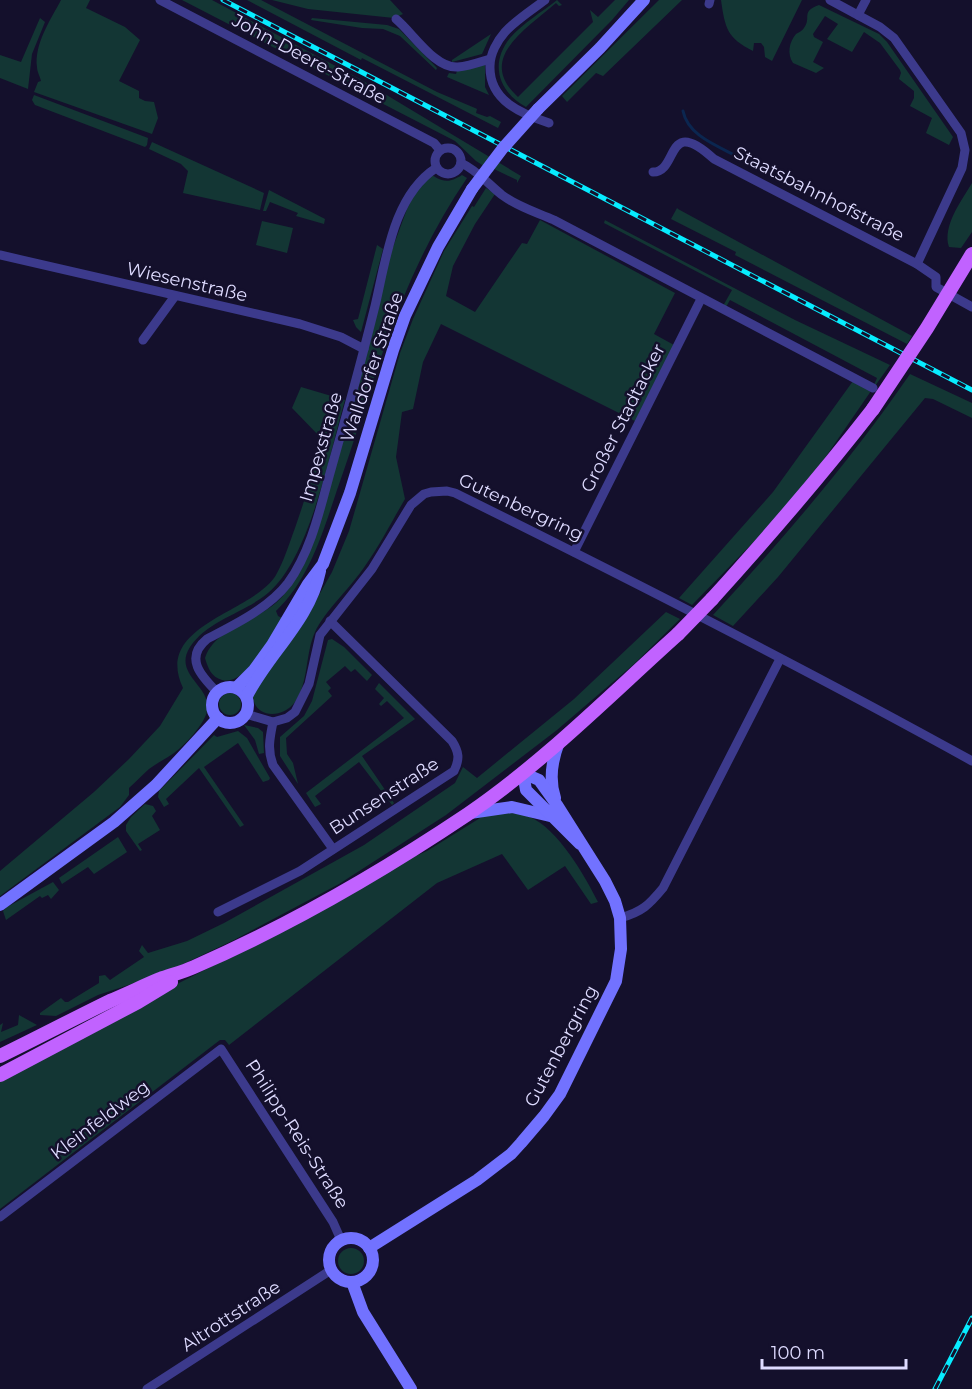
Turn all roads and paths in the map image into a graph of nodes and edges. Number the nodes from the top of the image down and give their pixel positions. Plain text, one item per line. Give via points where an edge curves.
1 (159, 0) edge
2 (545, 0) edge
3 (644, 0) edge
4 (830, 0) edge
5 (867, 0) edge
6 (858, 15) junction
7 (396, 19) dead end
8 (490, 59) junction
9 (549, 123) dead end
10 (440, 150) junction
11 (461, 163) junction
12 (436, 168) junction
13 (653, 172) dead end
14 (972, 254) edge
15 (0, 255) edge
16 (918, 264) junction
17 (175, 296) junction
18 (701, 299) junction
19 (972, 307) edge
20 (143, 340) dead end
21 (364, 349) junction
22 (873, 388) dead end
23 (574, 552) junction
24 (330, 621) junction
25 (780, 659) junction
26 (216, 692) junction
27 (242, 692) junction
28 (246, 714) junction
29 (218, 718) junction
30 (273, 722) junction
31 (560, 741) junction
32 (972, 761) edge
33 (523, 773) junction
34 (554, 811) junction
35 (469, 813) junction
36 (333, 849) junction
37 (0, 905) edge
38 (218, 912) dead end
39 (620, 918) junction
40 (193, 968) junction
41 (16, 1048) junction
42 (221, 1049) joint
43 (0, 1050) edge
44 (0, 1056) edge
45 (0, 1075) edge
46 (0, 1217) edge
47 (341, 1240) junction
48 (369, 1248) junction
49 (331, 1270) junction
50 (352, 1282) junction
51 (147, 1389) edge
52 (411, 1389) edge

1 - 10 street, John-Deere-Straße via 434,143
2 - 8 street via 505,32
3 - 27 street, Walldorfer Straße, bridge via 503,148 472,189 438,247 405,316 346,504 321,567
4 - 6 street
5 - 6 street
6 - 16 street via 894,38 961,133 964,143 962,168
7 - 8 street via 446,66
8 - 9 street via 492,84 503,100 528,116
10 - 11 street via 454,150
10 - 12 street via 434,162
11 - 12 street via 453,173
11 - 18 street via 525,209 554,220
12 - 21 street, Impexstraße via 419,182 399,219
13 - 16 street, Staatsbahnhofstraße via 664,168 676,146 693,143 714,159
14 - 31 main road, bridge via 873,409 816,482 678,634
15 - 17 street, Wiesenstraße
16 - 19 street, Staatsbahnhofstraße via 936,277 936,286
17 - 20 street
17 - 21 street, Wiesenstraße via 311,327 341,336
18 - 22 street
18 - 23 street, Großer Stadtacker
21 - 26 street, Impexstraße via 315,526 294,574 272,600 207,639 196,652 198,670
23 - 24 street, Gutenbergring via 455,494 438,490 424,494 411,505 372,569
23 - 25 street, Gutenbergring
24 - 30 street, Gutenbergring via 320,635 301,704 287,718
24 - 36 street, Bunsenstraße via 452,741 458,758 454,771
25 - 32 street, Gutenbergring
25 - 39 street via 663,888 648,906
26 - 27 street via 228,686
26 - 29 street via 212,707
27 - 28 street via 249,708
28 - 29 street via 233,723
28 - 30 street
29 - 37 street via 156,785 121,816
30 - 36 street via 269,745 273,765
31 - 33 main road
31 - 34 street via 552,775
33 - 34 street, Gutenbergring via 538,780
33 - 35 main road
34 - 35 street via 512,807
34 - 39 street, Gutenbergring via 605,881
35 - 40 main road via 348,888
36 - 38 street, Bunsenstraße via 300,871
39 - 48 street, Gutenbergring via 616,981 565,1084 544,1116 511,1154
40 - 41 main road via 129,993
40 - 45 main road via 138,1002
41 - 43 street
41 - 44 main road
42 - 46 street, Kleinfeldweg
42 - 47 street, Philipp-Reis-Straße
47 - 48 street via 359,1240
47 - 49 street via 330,1253
48 - 50 street via 370,1270
49 - 50 street via 340,1279
49 - 51 street, Altrottstraße
50 - 52 street via 363,1312

